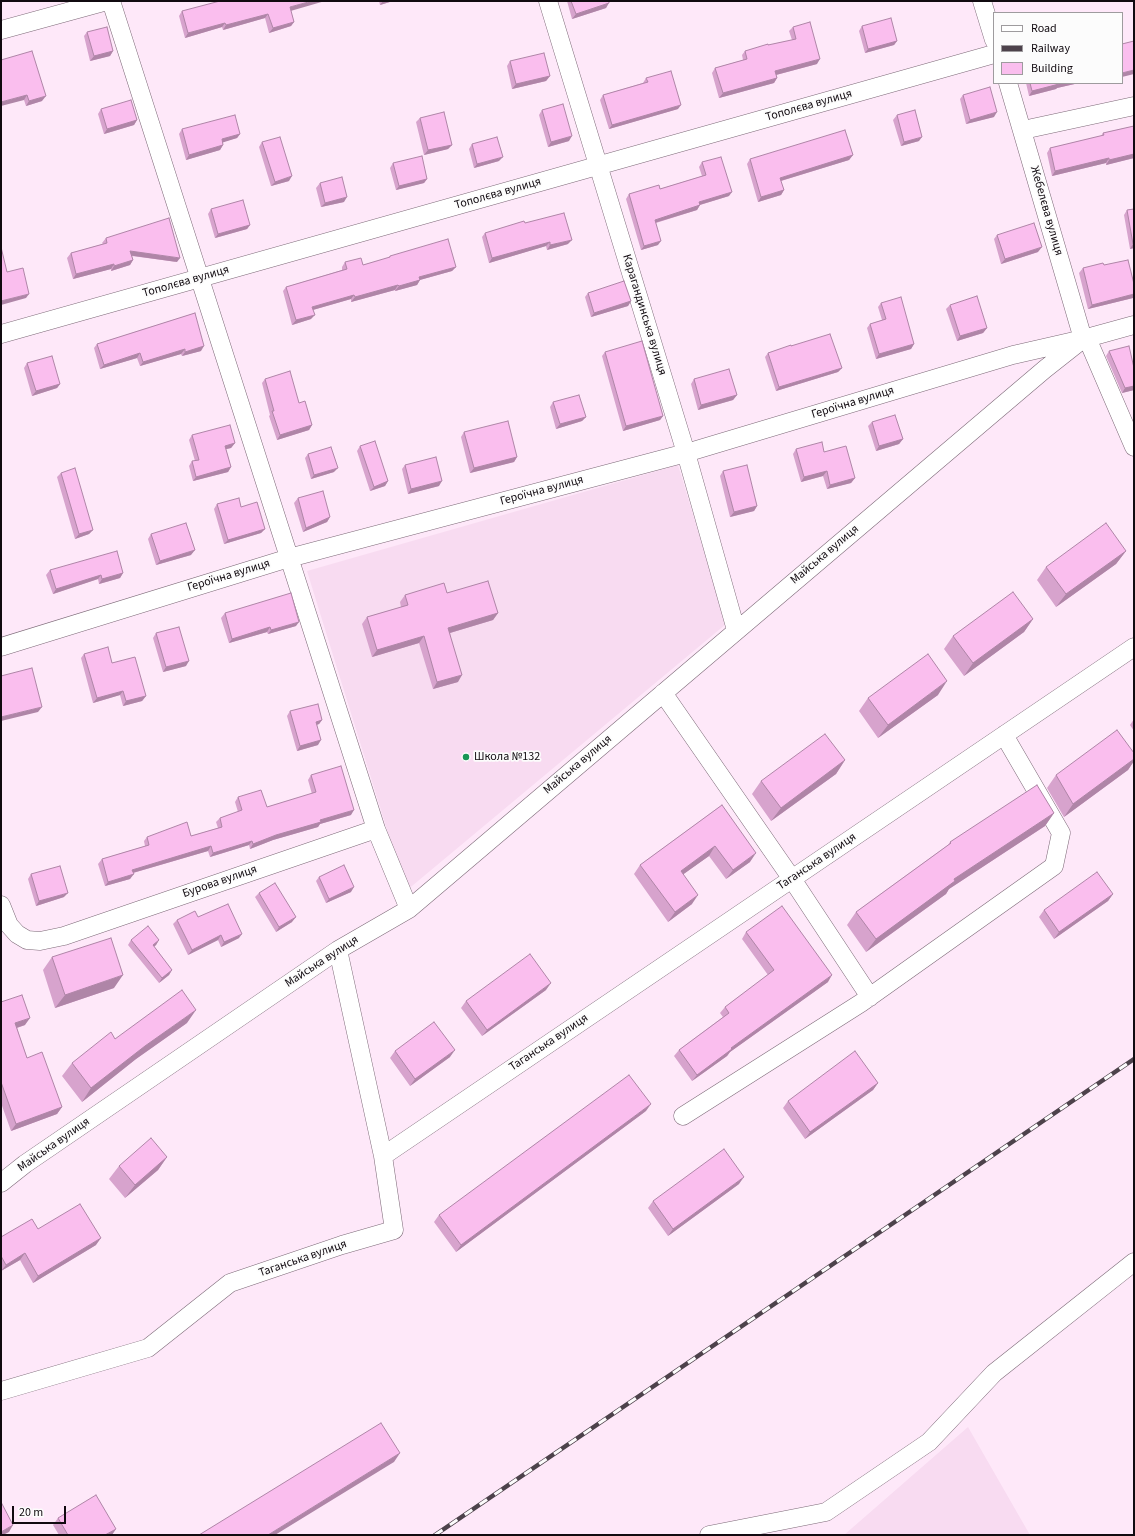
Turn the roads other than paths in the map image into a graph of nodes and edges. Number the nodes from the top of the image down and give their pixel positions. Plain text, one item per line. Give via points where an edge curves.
1 (107, 1) edge
2 (111, 1) edge
3 (548, 1) edge
4 (982, 1) edge
5 (1, 30) edge
6 (993, 37) edge
7 (993, 54) edge
8 (1008, 84) edge
9 (1134, 106) edge
10 (1023, 130) junction
11 (599, 165) junction
12 (200, 278) junction
13 (1134, 324) edge
14 (1, 334) edge
15 (1085, 339) junction
16 (1134, 447) edge
17 (686, 453) junction
18 (289, 558) junction
19 (736, 630) junction
20 (1, 647) edge
21 (1134, 647) edge
22 (663, 693) junction
23 (1004, 735) junction
24 (376, 829) junction
25 (792, 879) junction
26 (1, 905) edge
27 (409, 909) junction
28 (338, 950) junction
29 (870, 997) junction
30 (683, 1116) dead end
31 (383, 1156) junction
32 (25, 1164) junction
33 (1, 1171) edge
34 (1, 1183) edge
35 (1134, 1262) edge
36 (1, 1391) edge
37 (709, 1535) edge

1 - 5 street
2 - 12 street
3 - 11 street, Карагандинська вулиця
4 - 6 street
7 - 11 street, Тополєва вулиця
8 - 10 street, Жебелєва вулиця
9 - 10 street
10 - 15 street, Жебелєва вулиця
11 - 12 street, Тополєва вулиця
11 - 17 street, Карагандинська вулиця
12 - 14 street, Тополєва вулиця
12 - 18 street
13 - 15 street, Майська вулиця
15 - 16 street, Жебелєва вулиця
15 - 17 street, Героїчна вулиця via 1013,355
15 - 19 street, Майська вулиця via 1045,369
17 - 18 street, Героїчна вулиця
17 - 19 street, Карагандинська вулиця
18 - 20 street, Героїчна вулиця
18 - 24 street
19 - 22 street, Майська вулиця
21 - 23 street, Таганська вулиця
22 - 25 street
22 - 27 street, Майська вулиця
23 - 25 street, Таганська вулиця
23 - 29 street via 1061,833 1054,866
24 - 26 street, Бурова вулиця via 64,936 40,941 27,940 17,934 9,925
24 - 27 street
25 - 29 street
25 - 31 street, Таганська вулиця
27 - 28 street, Майська вулиця
28 - 31 street
28 - 32 street, Майська вулиця
29 - 30 street
31 - 36 street, Таганська вулиця via 394,1230 230,1283 148,1348
32 - 33 street
32 - 34 street, Майська вулиця
35 - 37 street via 994,1373 929,1442 826,1512

